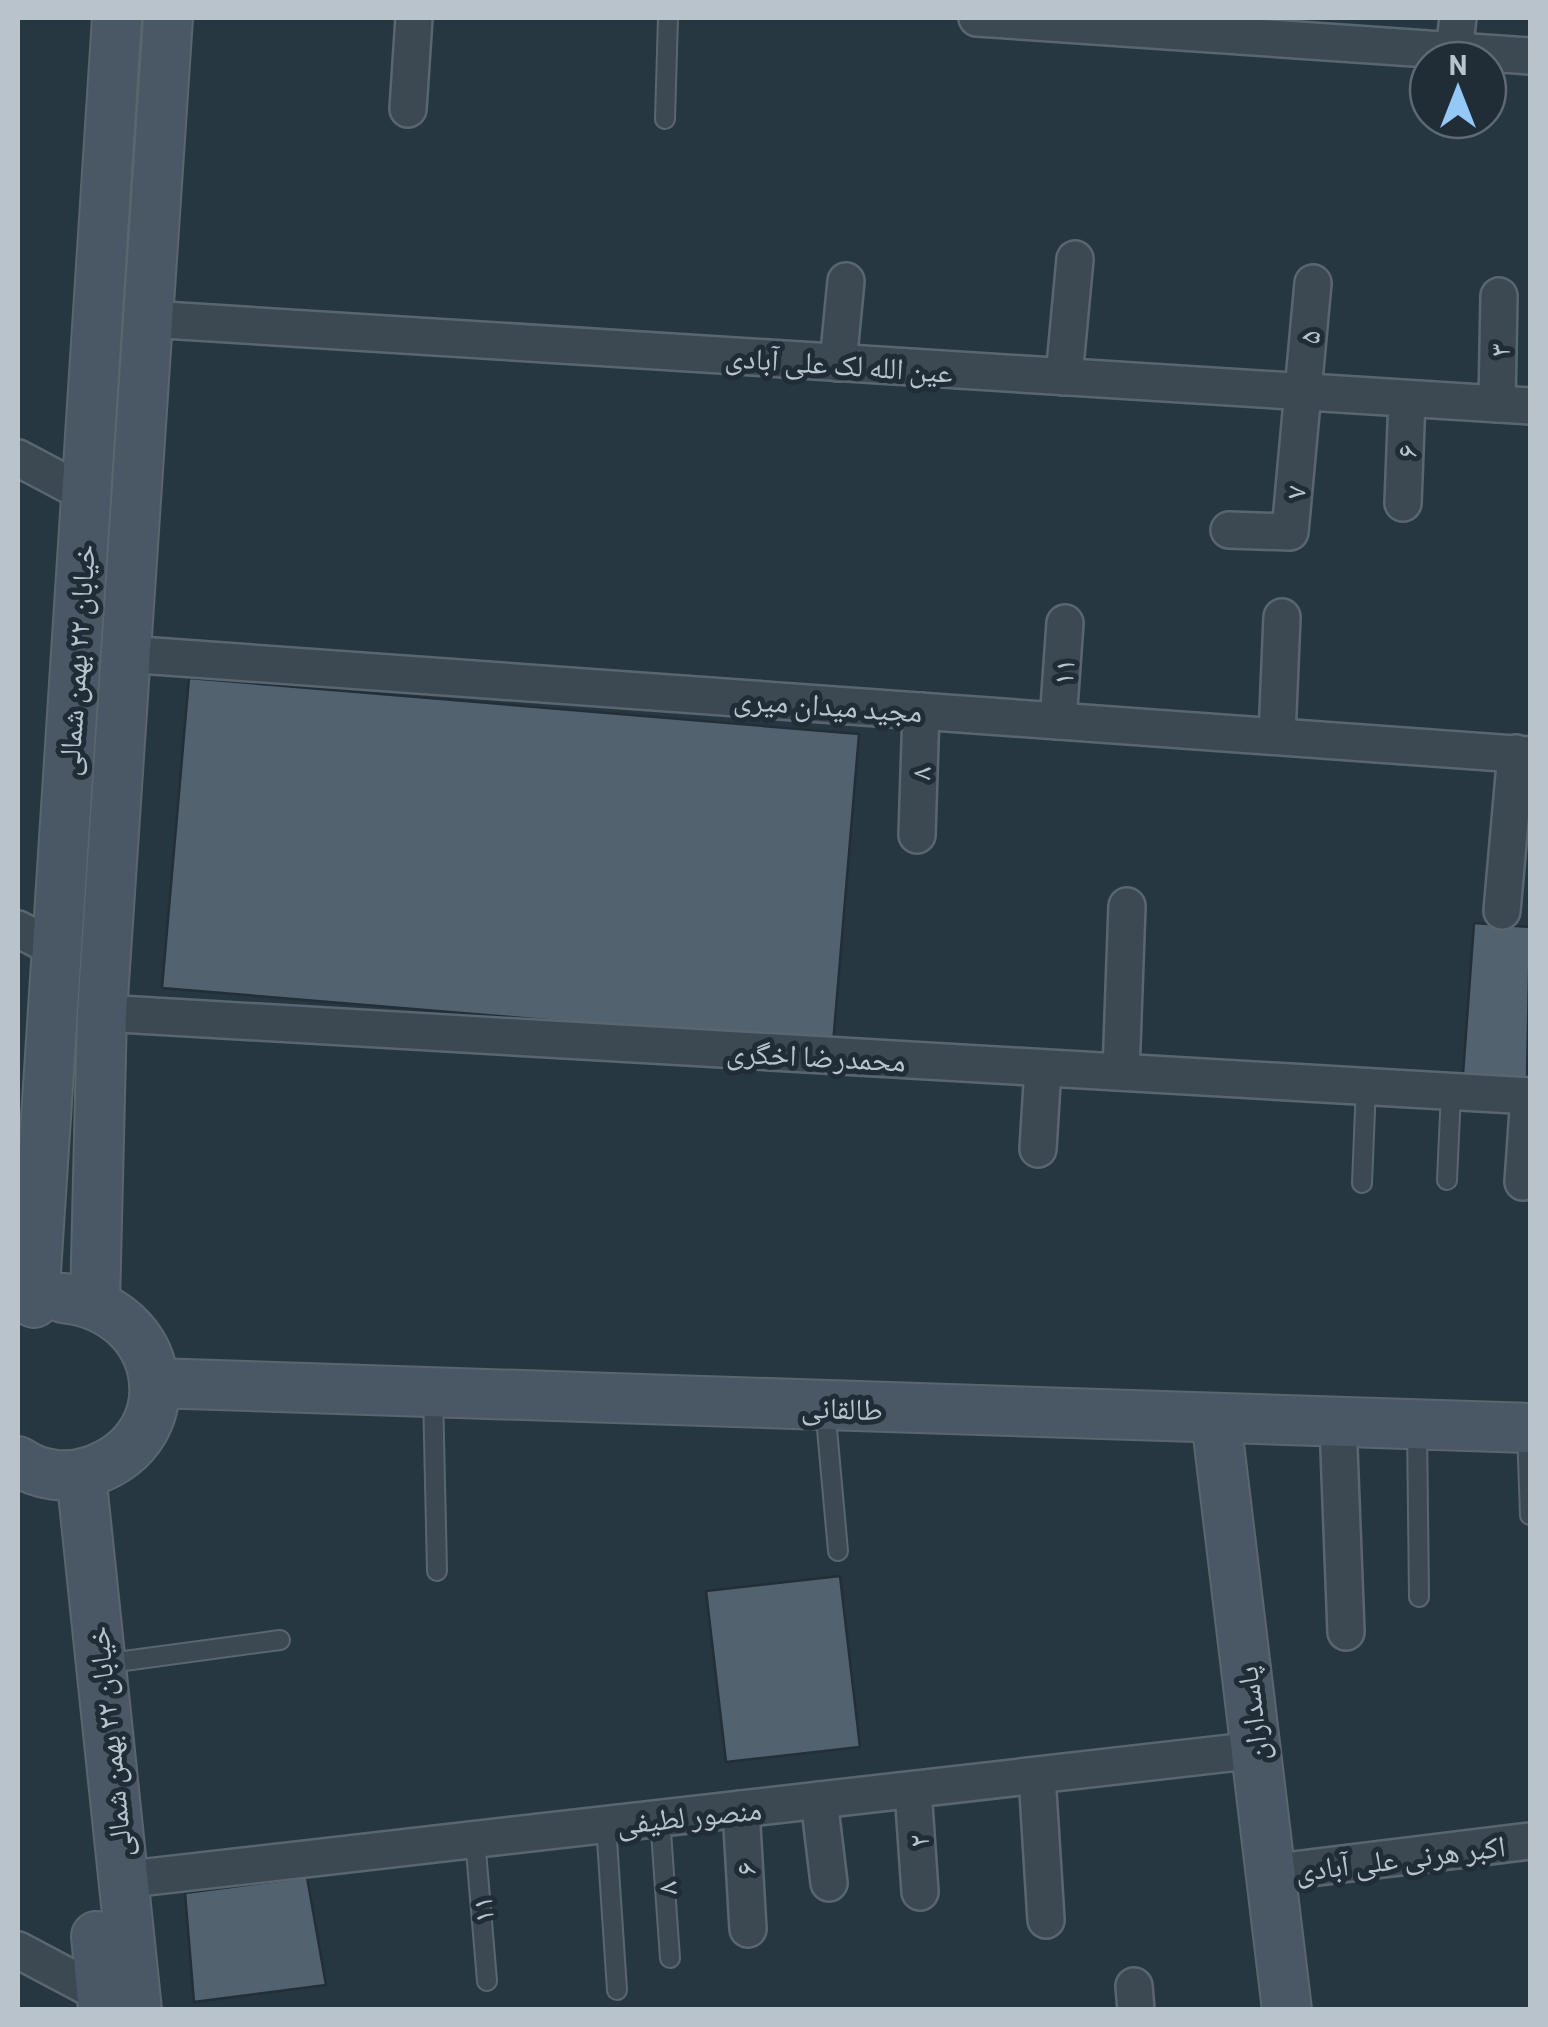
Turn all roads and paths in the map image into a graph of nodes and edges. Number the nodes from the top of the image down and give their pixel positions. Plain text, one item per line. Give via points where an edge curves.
1 (117, 18) edge
2 (168, 18) edge
3 (414, 18) edge
4 (668, 18) edge
5 (977, 18) edge
6 (1456, 34) edge
7 (1530, 56) edge
8 (408, 109) dead end
9 (665, 119) dead end
10 (1076, 259) dead end
11 (846, 281) dead end
12 (1313, 283) dead end
13 (1499, 296) dead end
14 (148, 320) junction
15 (838, 363) junction
16 (1064, 377) junction
17 (1303, 392) junction
18 (1407, 399) junction
19 (1514, 405) edge
20 (18, 458) edge
21 (86, 494) junction
22 (1402, 503) dead end
23 (1228, 530) dead end
24 (1282, 617) dead end
25 (1066, 623) dead end
26 (126, 654) junction
27 (921, 710) junction
28 (1058, 721) junction
29 (1277, 736) junction
30 (1523, 754) edge
31 (916, 834) dead end
32 (1126, 906) dead end
33 (1502, 911) dead end
34 (37, 939) edge
35 (102, 1013) junction
36 (1042, 1068) junction
37 (1121, 1072) junction
38 (1366, 1086) junction
39 (1450, 1092) junction
40 (1530, 1096) edge
41 (1038, 1149) dead end
42 (1447, 1180) dead end
43 (1523, 1182) dead end
44 (1362, 1183) dead end
45 (95, 1302) junction
46 (26, 1307) edge
47 (154, 1383) junction
48 (433, 1393) junction
49 (824, 1406) junction
50 (1216, 1420) junction
51 (1338, 1423) junction
52 (1416, 1424) junction
53 (1529, 1428) edge
54 (49, 1470) edge
55 (1530, 1515) edge
56 (838, 1551) dead end
57 (438, 1571) dead end
58 (1419, 1596) dead end
59 (1346, 1632) dead end
60 (280, 1640) dead end
61 (100, 1664) junction
62 (1256, 1750) junction
63 (1037, 1776) junction
64 (914, 1790) junction
65 (820, 1800) junction
66 (741, 1810) junction
67 (660, 1818) junction
68 (606, 1825) junction
69 (475, 1840) junction
70 (1530, 1841) edge
71 (1270, 1873) junction
72 (121, 1880) junction
73 (829, 1883) dead end
74 (920, 1892) dead end
75 (1046, 1920) dead end
76 (748, 1929) dead end
77 (18, 1950) edge
78 (670, 1958) dead end
79 (486, 1981) dead end
80 (617, 1990) dead end
81 (114, 2004) edge
82 (1287, 2010) edge

1 - 21 street, خیابان ۲۲ بهمن شمالی
2 - 14 street, خیابان ۲۲ بهمن شمالی
3 - 8 street
4 - 9 lane
5 - 6 street
6 - 7 street
10 - 16 street
11 - 15 street
12 - 17 street, ۵
13 - 19 street, ۳
14 - 15 street, عین الله لک علی آبادی
14 - 26 street, خیابان ۲۲ بهمن شمالی
15 - 16 street, عین الله لک علی آبادی
16 - 17 street, عین الله لک علی آبادی
17 - 18 street, عین الله لک علی آبادی
17 - 23 street, ۷ via 1290,532
18 - 19 street, عین الله لک علی آبادی
18 - 22 street, ۶
20 - 21 street
21 - 34 street, خیابان ۲۲ بهمن شمالی
24 - 29 street
25 - 28 street, ۱۱
26 - 27 street, مجید میدان میری
26 - 35 street, خیابان ۲۲ بهمن شمالی
27 - 28 street, مجید میدان میری
27 - 31 street, ۸
28 - 29 street, مجید میدان میری
29 - 30 street, مجید میدان میری
30 - 33 street
32 - 37 street
34 - 46 street, خیابان ۲۲ بهمن شمالی
35 - 36 street, محمدرضا اخگری
35 - 45 street, خیابان ۲۲ بهمن شمالی
36 - 37 street, محمدرضا اخگری
36 - 41 street
37 - 38 street, محمدرضا اخگری
38 - 39 street, محمدرضا اخگری
38 - 44 lane
39 - 40 street, محمدرضا اخگری
39 - 42 lane
40 - 43 street
45 - 46 street via 65,1298
45 - 47 street via 137,1334
47 - 48 street, طالقانی
47 - 54 street via 152,1408 126,1452 105,1466
48 - 49 street, طالقانی
48 - 57 lane
49 - 50 street, طالقانی
49 - 56 lane
50 - 51 street, طالقانی
50 - 62 street, پاسداران
51 - 52 street, طالقانی
51 - 59 street
52 - 53 street, طالقانی
52 - 58 lane
53 - 55 lane
54 - 61 street, خیابان ۲۲ بهمن شمالی
54 - 81 street, خیابان ۲۲ بهمن شمالی
60 - 61 lane
61 - 72 street, خیابان ۲۲ بهمن شمالی
62 - 63 street, منصور لطیفی
62 - 71 street, پاسداران
63 - 64 street, منصور لطیفی
63 - 75 street
64 - 65 street, منصور لطیفی
64 - 74 street, ۲
65 - 66 street, منصور لطیفی
65 - 73 street
66 - 67 street, منصور لطیفی
66 - 76 street, ۶
67 - 68 street, منصور لطیفی
67 - 78 lane, ۸
68 - 69 street, منصور لطیفی
68 - 80 lane
69 - 72 street, منصور لطیفی
69 - 79 lane, ۱۱
70 - 71 street, اکبر هرنی علی آبادی
71 - 82 street, پاسداران
72 - 81 street, خیابان ۲۲ بهمن شمالی
77 - 81 street

